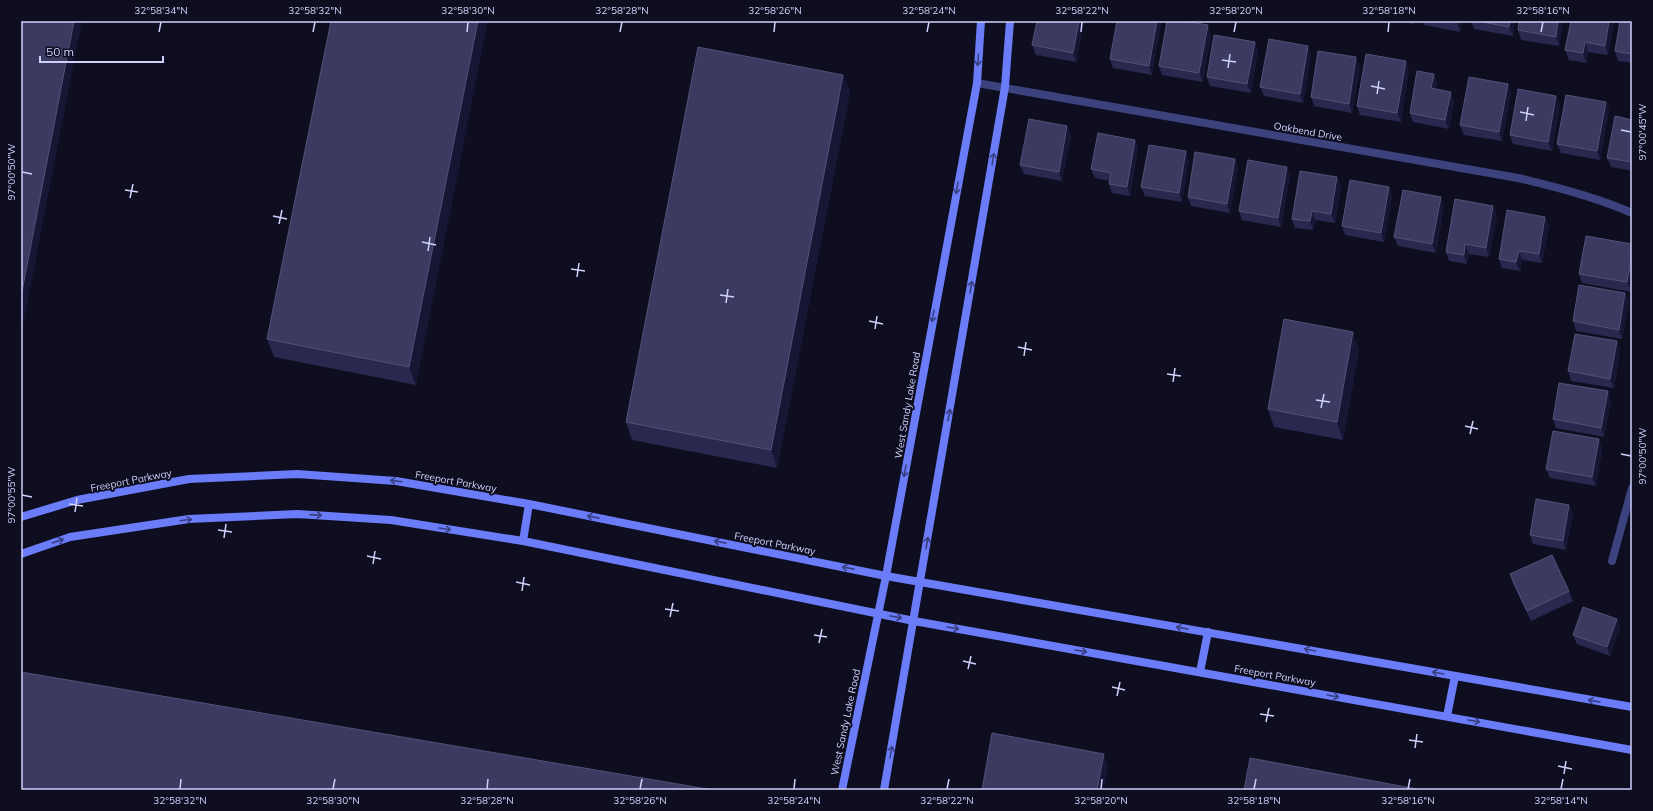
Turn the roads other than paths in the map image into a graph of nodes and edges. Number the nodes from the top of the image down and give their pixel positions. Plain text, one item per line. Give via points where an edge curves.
1 (981, 21) edge
2 (1010, 21) edge
3 (977, 83) junction
4 (1005, 87) junction
5 (1632, 213) edge
6 (1632, 488) edge
7 (529, 504) junction
8 (21, 517) edge
9 (523, 541) junction
10 (21, 554) edge
11 (1612, 561) dead end
12 (886, 576) junction
13 (921, 581) junction
14 (878, 614) junction
15 (914, 621) junction
16 (1208, 632) junction
17 (1200, 672) junction
18 (1454, 676) junction
19 (1632, 708) edge
20 (1447, 716) junction
21 (1632, 750) edge
22 (842, 790) edge
23 (884, 790) edge

1 -> 3 main road, West Sandy Lake Road
2 - 4 main road
3 - 4 street, Oakbend Drive
3 -> 12 main road, West Sandy Lake Road
4 - 5 street, Oakbend Drive via 1518,178 1548,185
13 -> 4 main road
6 - 11 street
7 -> 8 main road, Freeport Parkway via 396,481 297,474 189,479 77,500
7 - 9 main road
12 -> 7 main road, Freeport Parkway
10 -> 9 main road via 70,537 189,519 297,514 391,520
9 - 14 main road
12 - 13 main road, Freeport Parkway
12 - 14 main road, West Sandy Lake Road
13 - 15 main road
16 -> 13 main road
14 -> 15 main road, Freeport Parkway
14 - 22 main road, West Sandy Lake Road
15 -> 17 main road, Freeport Parkway
23 -> 15 main road
16 - 17 main road
18 -> 16 main road
17 -> 20 main road, Freeport Parkway
19 -> 18 main road
18 - 20 main road
20 -> 21 main road, Freeport Parkway

